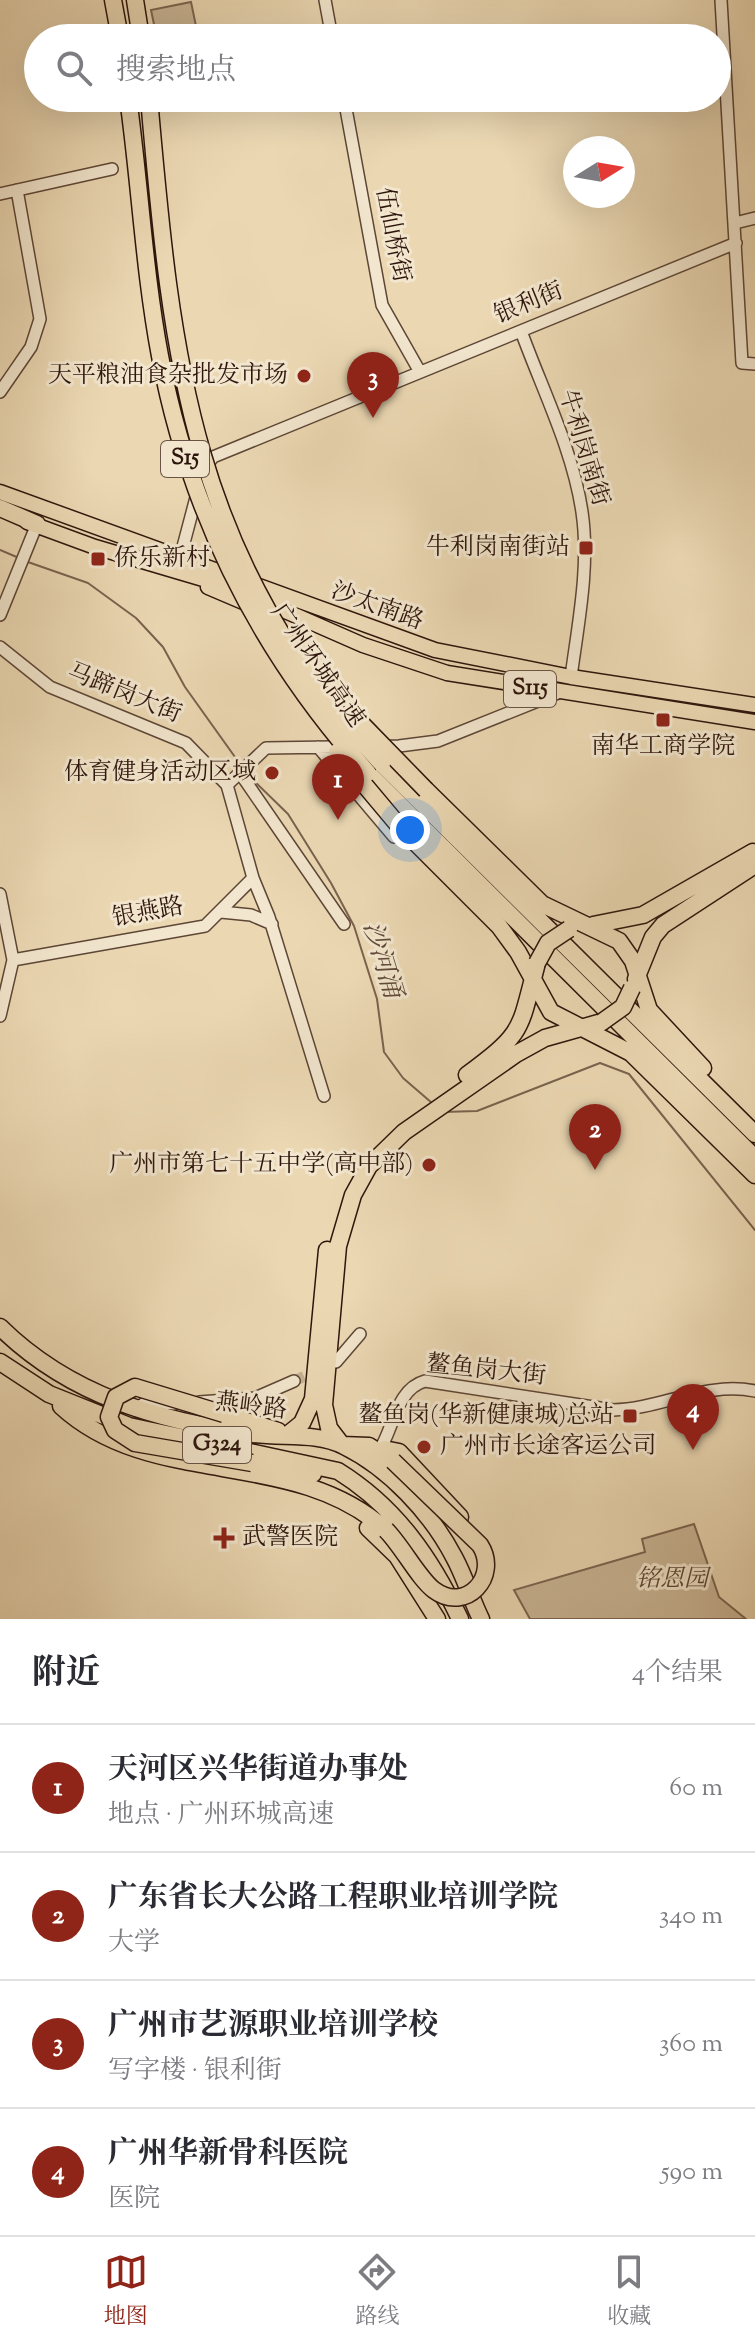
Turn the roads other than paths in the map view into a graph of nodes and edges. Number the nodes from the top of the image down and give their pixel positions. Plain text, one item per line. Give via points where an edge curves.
1 (113, 0) edge
2 (135, 0) edge
3 (325, 0) edge
4 (721, 0) edge
5 (117, 24) edge
6 (139, 24) edge
7 (329, 24) edge
8 (723, 24) edge
9 (130, 112) edge
10 (150, 112) edge
11 (347, 112) edge
12 (728, 112) edge
13 (112, 169) dead end
14 (17, 190) junction
15 (0, 194) edge
16 (755, 218) edge
17 (735, 223) junction
18 (736, 243) junction
19 (521, 331) junction
20 (755, 364) edge
21 (420, 372) junction
22 (0, 392) edge
23 (0, 492) edge
24 (0, 508) edge
25 (0, 515) edge
26 (37, 524) junction
27 (180, 558) junction
28 (254, 586) junction
29 (0, 615) edge
30 (254, 619) junction
31 (0, 647) edge
32 (571, 677) junction
33 (558, 693) junction
34 (755, 704) edge
35 (755, 722) edge
36 (318, 747) junction
37 (375, 768) junction
38 (240, 773) junction
39 (227, 785) junction
40 (394, 837) dead end
41 (754, 859) edge
42 (253, 878) junction
43 (0, 894) edge
44 (221, 912) junction
45 (626, 921) junction
46 (272, 924) junction
47 (344, 924) dead end
48 (572, 924) junction
49 (597, 928) junction
50 (518, 952) junction
51 (13, 960) junction
52 (637, 984) junction
53 (536, 987) junction
54 (0, 1016) edge
55 (524, 1020) junction
56 (563, 1021) junction
57 (602, 1022) junction
58 (582, 1029) junction
59 (545, 1038) junction
60 (609, 1040) junction
61 (324, 1096) dead end
62 (755, 1120) edge
63 (755, 1134) edge
64 (755, 1158) edge
65 (755, 1175) edge
66 (326, 1306) junction
67 (0, 1327) edge
68 (360, 1334) dead end
69 (336, 1362) tunnel mouth
70 (2, 1368) edge
71 (294, 1381) tunnel mouth
72 (755, 1391) edge
73 (49, 1394) junction
74 (135, 1410) junction
75 (286, 1436) junction
76 (342, 1445) junction
77 (386, 1456) junction
78 (291, 1482) junction
79 (379, 1504) junction
80 (478, 1613) edge
81 (437, 1619) edge
82 (460, 1619) edge

1 - 5 highway
2 - 6 highway
3 - 7 street
4 - 8 street
9 - 30 highway, 广州环城高速 / S15, bridge via 154,316 171,406 211,531
10 - 28 highway, 广州环城高速 / S15, bridge via 161,243 183,388 216,499
11 - 21 street, 伍仙桥街 via 382,305
12 - 17 street
13 - 14 street
14 - 15 street
14 - 22 street via 40,319 31,347
16 - 17 street
17 - 18 street
18 - 19 street, 银利街
18 - 20 street via 742,363
19 - 21 street, 银利街
19 - 32 street, 牛利岗南街 via 581,509 582,591
21 - 27 street, 银利街 via 213,457 203,471
23 - 27 main road
24 - 26 highway
25 - 26 main road
26 - 29 street
26 - 33 main road, 沙太南路 / S115 via 191,575 225,596 429,669
27 - 32 main road, 沙太南路 / S115 via 217,561 287,590 310,606 435,650
28 - 37 highway, 广州环城高速 / S15, bridge
28 - 48 highway, bridge via 281,628 363,726 542,904
30 - 37 highway, 广州环城高速 / S15, bridge via 306,697
30 - 50 highway, bridge via 311,714 366,791 499,926
31 - 39 street, 马蹄岗大街 via 50,687 186,743
32 - 34 main road, 沙太南路
33 - 35 main road, 沙太南路 / S115
33 - 36 street via 438,741
36 - 38 street via 266,748
36 - 40 street
37 - 63 highway, 广州环城高速 / S15
37 - 64 highway, 广州环城高速 / S15
38 - 39 street
38 - 47 street
39 - 42 street
41 - 45 highway
41 - 52 highway via 663,925 646,953
42 - 44 street, 银燕路
42 - 46 street
43 - 51 street
44 - 46 street
44 - 51 street, 银燕路 via 205,926
45 - 48 highway
45 - 49 highway
46 - 61 street
48 - 49 highway
48 - 53 highway, bridge via 548,943 537,963
49 - 52 highway via 628,952
50 - 53 highway
50 - 55 highway via 526,983
51 - 54 street
52 - 57 highway, bridge via 623,1007
52 - 62 highway via 659,1022
53 - 55 highway
53 - 56 highway
55 - 66 highway via 507,1045 367,1155 336,1214 328,1245
56 - 57 highway
56 - 58 highway
57 - 58 highway
58 - 59 highway
58 - 60 highway
59 - 60 highway via 583,1035
59 - 66 highway via 404,1132 369,1166 343,1226
60 - 65 highway via 639,1060
66 - 75 highway via 311,1406
66 - 76 highway via 324,1405 329,1428
67 - 74 highway, 燕岭路 / G324 via 53,1371
68 - 69 street
70 - 73 highway, 燕岭路 / G324
71 - 74 street via 237,1402 146,1402
72 - 77 street, 鳌鱼岗大街 via 702,1391 629,1410 601,1410 425,1381 403,1395
73 - 78 highway via 77,1419 130,1447
73 - 79 highway, 燕岭路 / G324 via 145,1431 325,1465
74 - 75 highway, 燕岭路 / G324 via 212,1428
75 - 76 highway, 燕岭路 / G324
75 - 79 highway, bridge via 135,1387 116,1397 109,1417 115,1430 135,1443 329,1478
76 - 77 highway via 369,1446
76 - 80 highway, 燕岭路 / G324 via 395,1482 423,1511 453,1554
77 - 78 highway, bridge via 480,1545 488,1562 484,1580 467,1595 438,1593 386,1530 336,1495
77 - 80 highway via 388,1448 399,1452 463,1521 478,1560
78 - 81 highway via 376,1535 407,1569
79 - 82 highway, 燕岭路 / G324 via 425,1552

